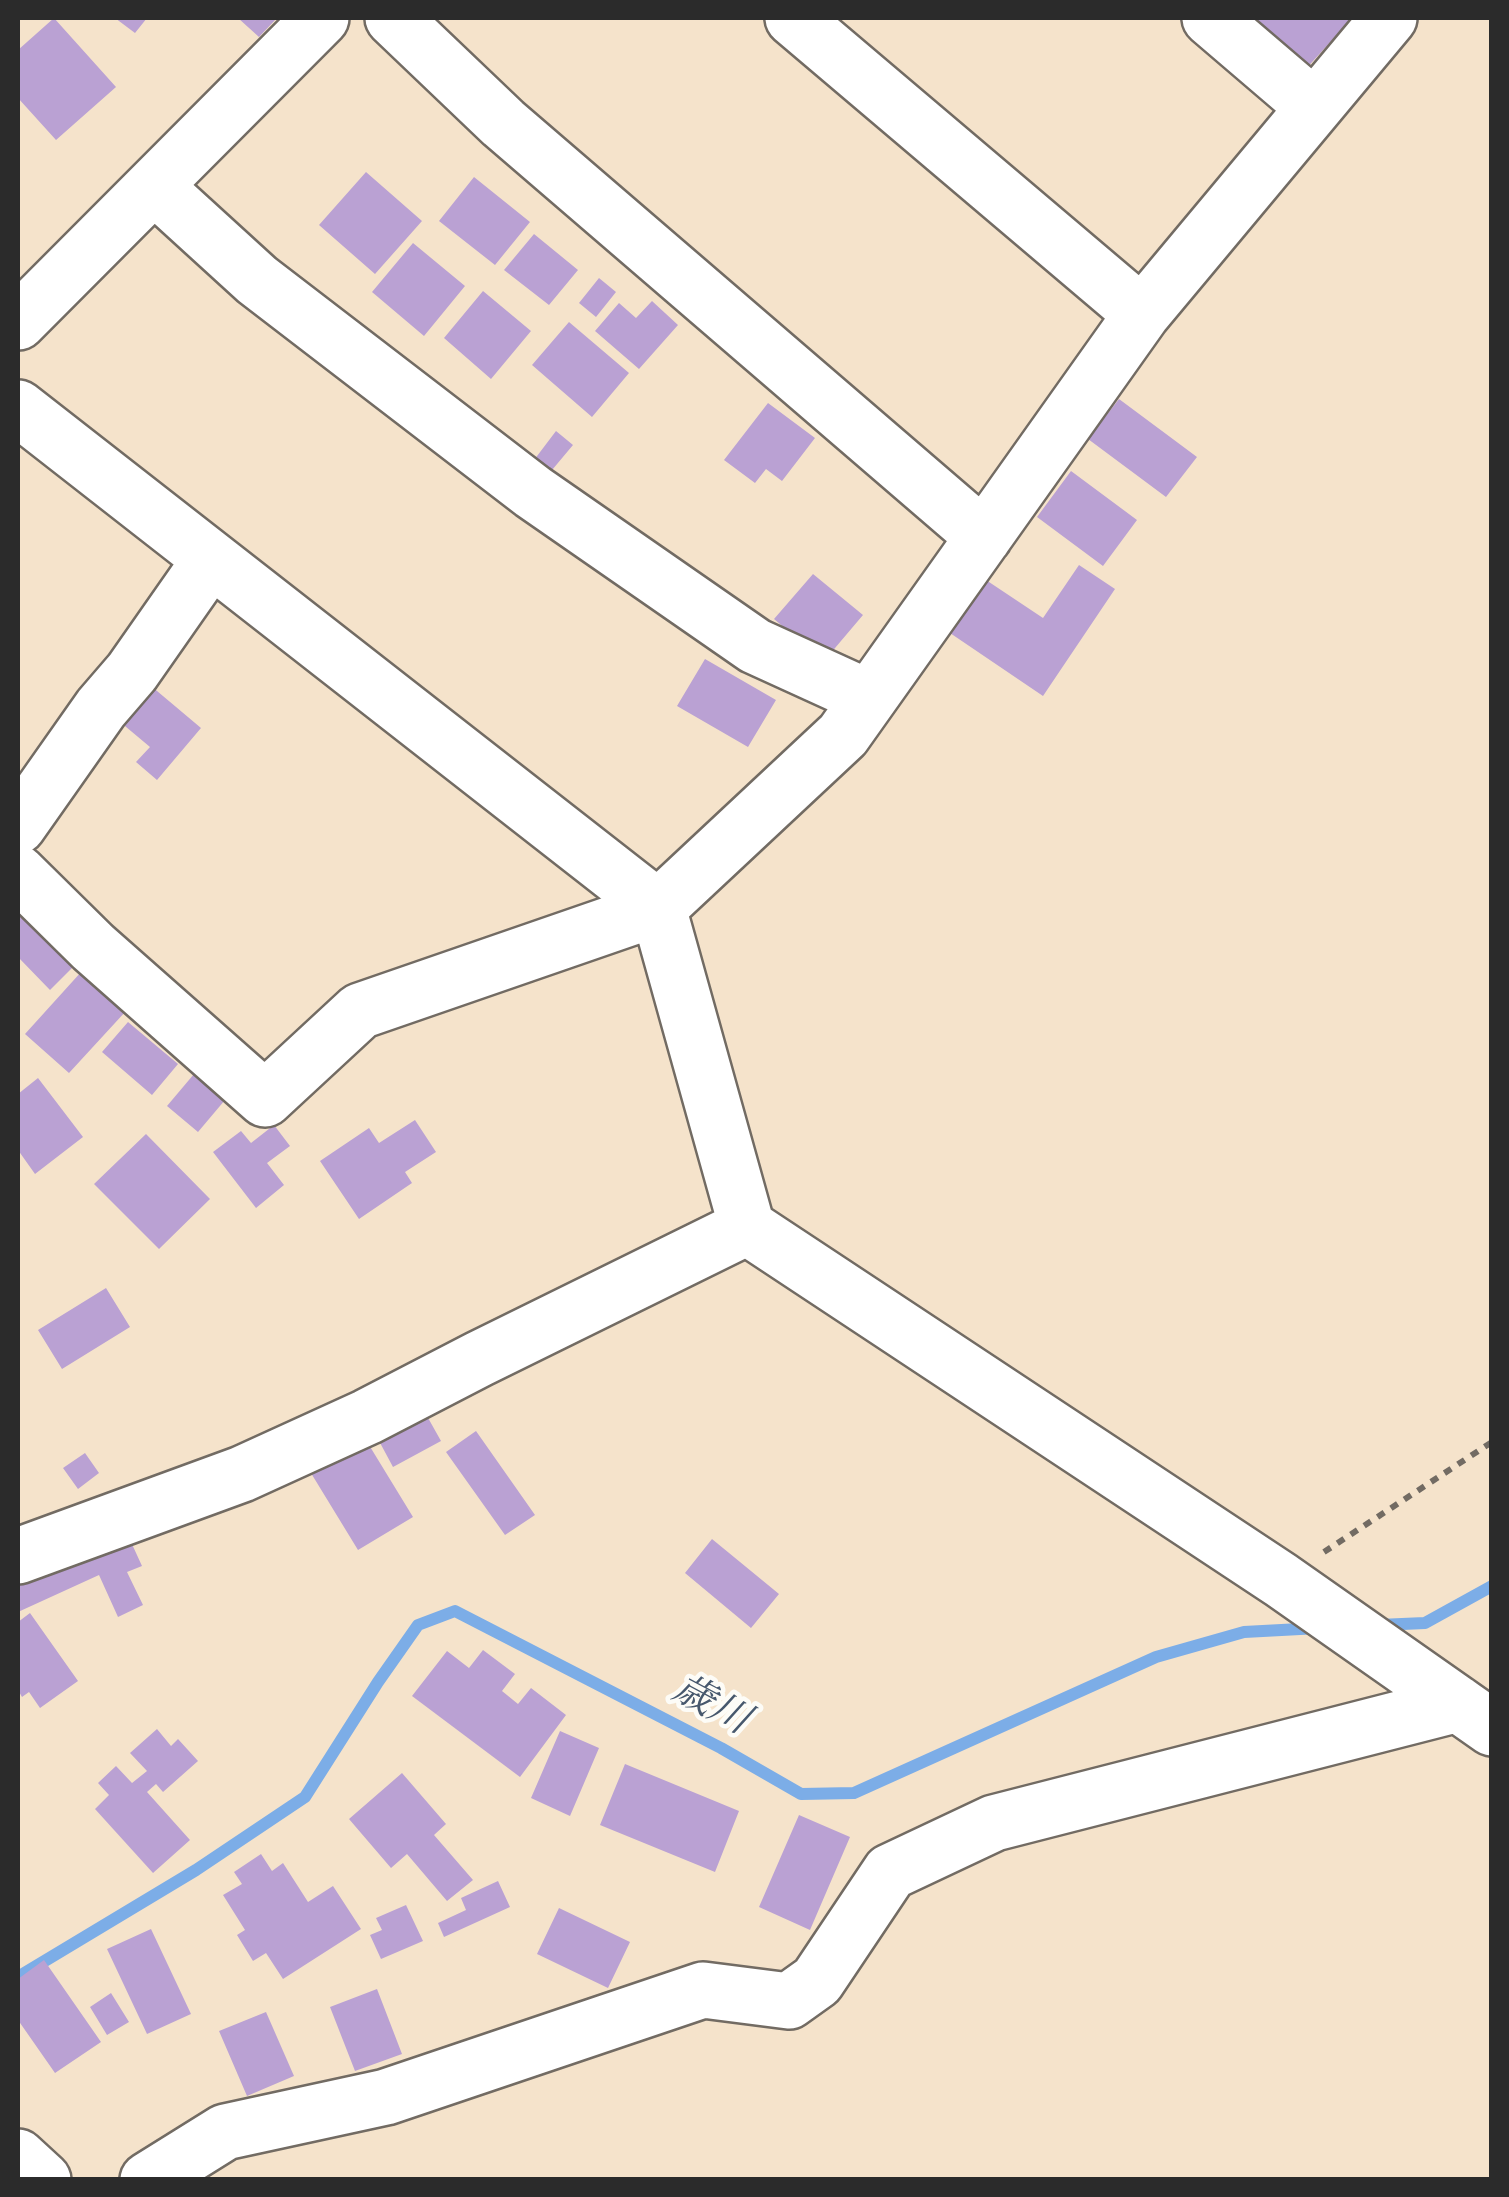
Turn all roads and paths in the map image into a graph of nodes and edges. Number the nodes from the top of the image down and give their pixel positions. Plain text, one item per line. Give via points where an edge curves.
1 (321, 18) edge
2 (393, 18) edge
3 (793, 18) edge
4 (1210, 18) edge
5 (1390, 18) edge
6 (1314, 107) junction
7 (154, 186) junction
8 (1142, 314) junction
9 (18, 322) edge
10 (18, 408) edge
11 (984, 537) junction
12 (211, 559) junction
13 (869, 698) junction
14 (18, 826) edge
15 (18, 874) edge
16 (658, 908) junction
17 (748, 1227) junction
18 (1492, 1442) edge
19 (18, 1556) edge
20 (1282, 1580) junction
21 (1475, 1716) edge
22 (18, 2156) edge
23 (44, 2180) edge
24 (148, 2180) edge

1 - 7 street
2 - 11 street via 503,123
3 - 8 street
4 - 6 street
5 - 6 street
6 - 8 street
7 - 9 street
7 - 13 street via 257,280 533,492 754,646
8 - 11 street
10 - 12 street
11 - 13 street
12 - 14 street
12 - 16 street
13 - 16 street via 843,735
15 - 16 street via 265,1099 360,1011
16 - 17 street
17 - 19 street via 242,1474
17 - 20 street
18 - 20 path
20 - 21 street
21 - 24 street via 994,1823 890,1872 817,1981 789,2001 703,1990 386,2098 224,2132
22 - 23 street

